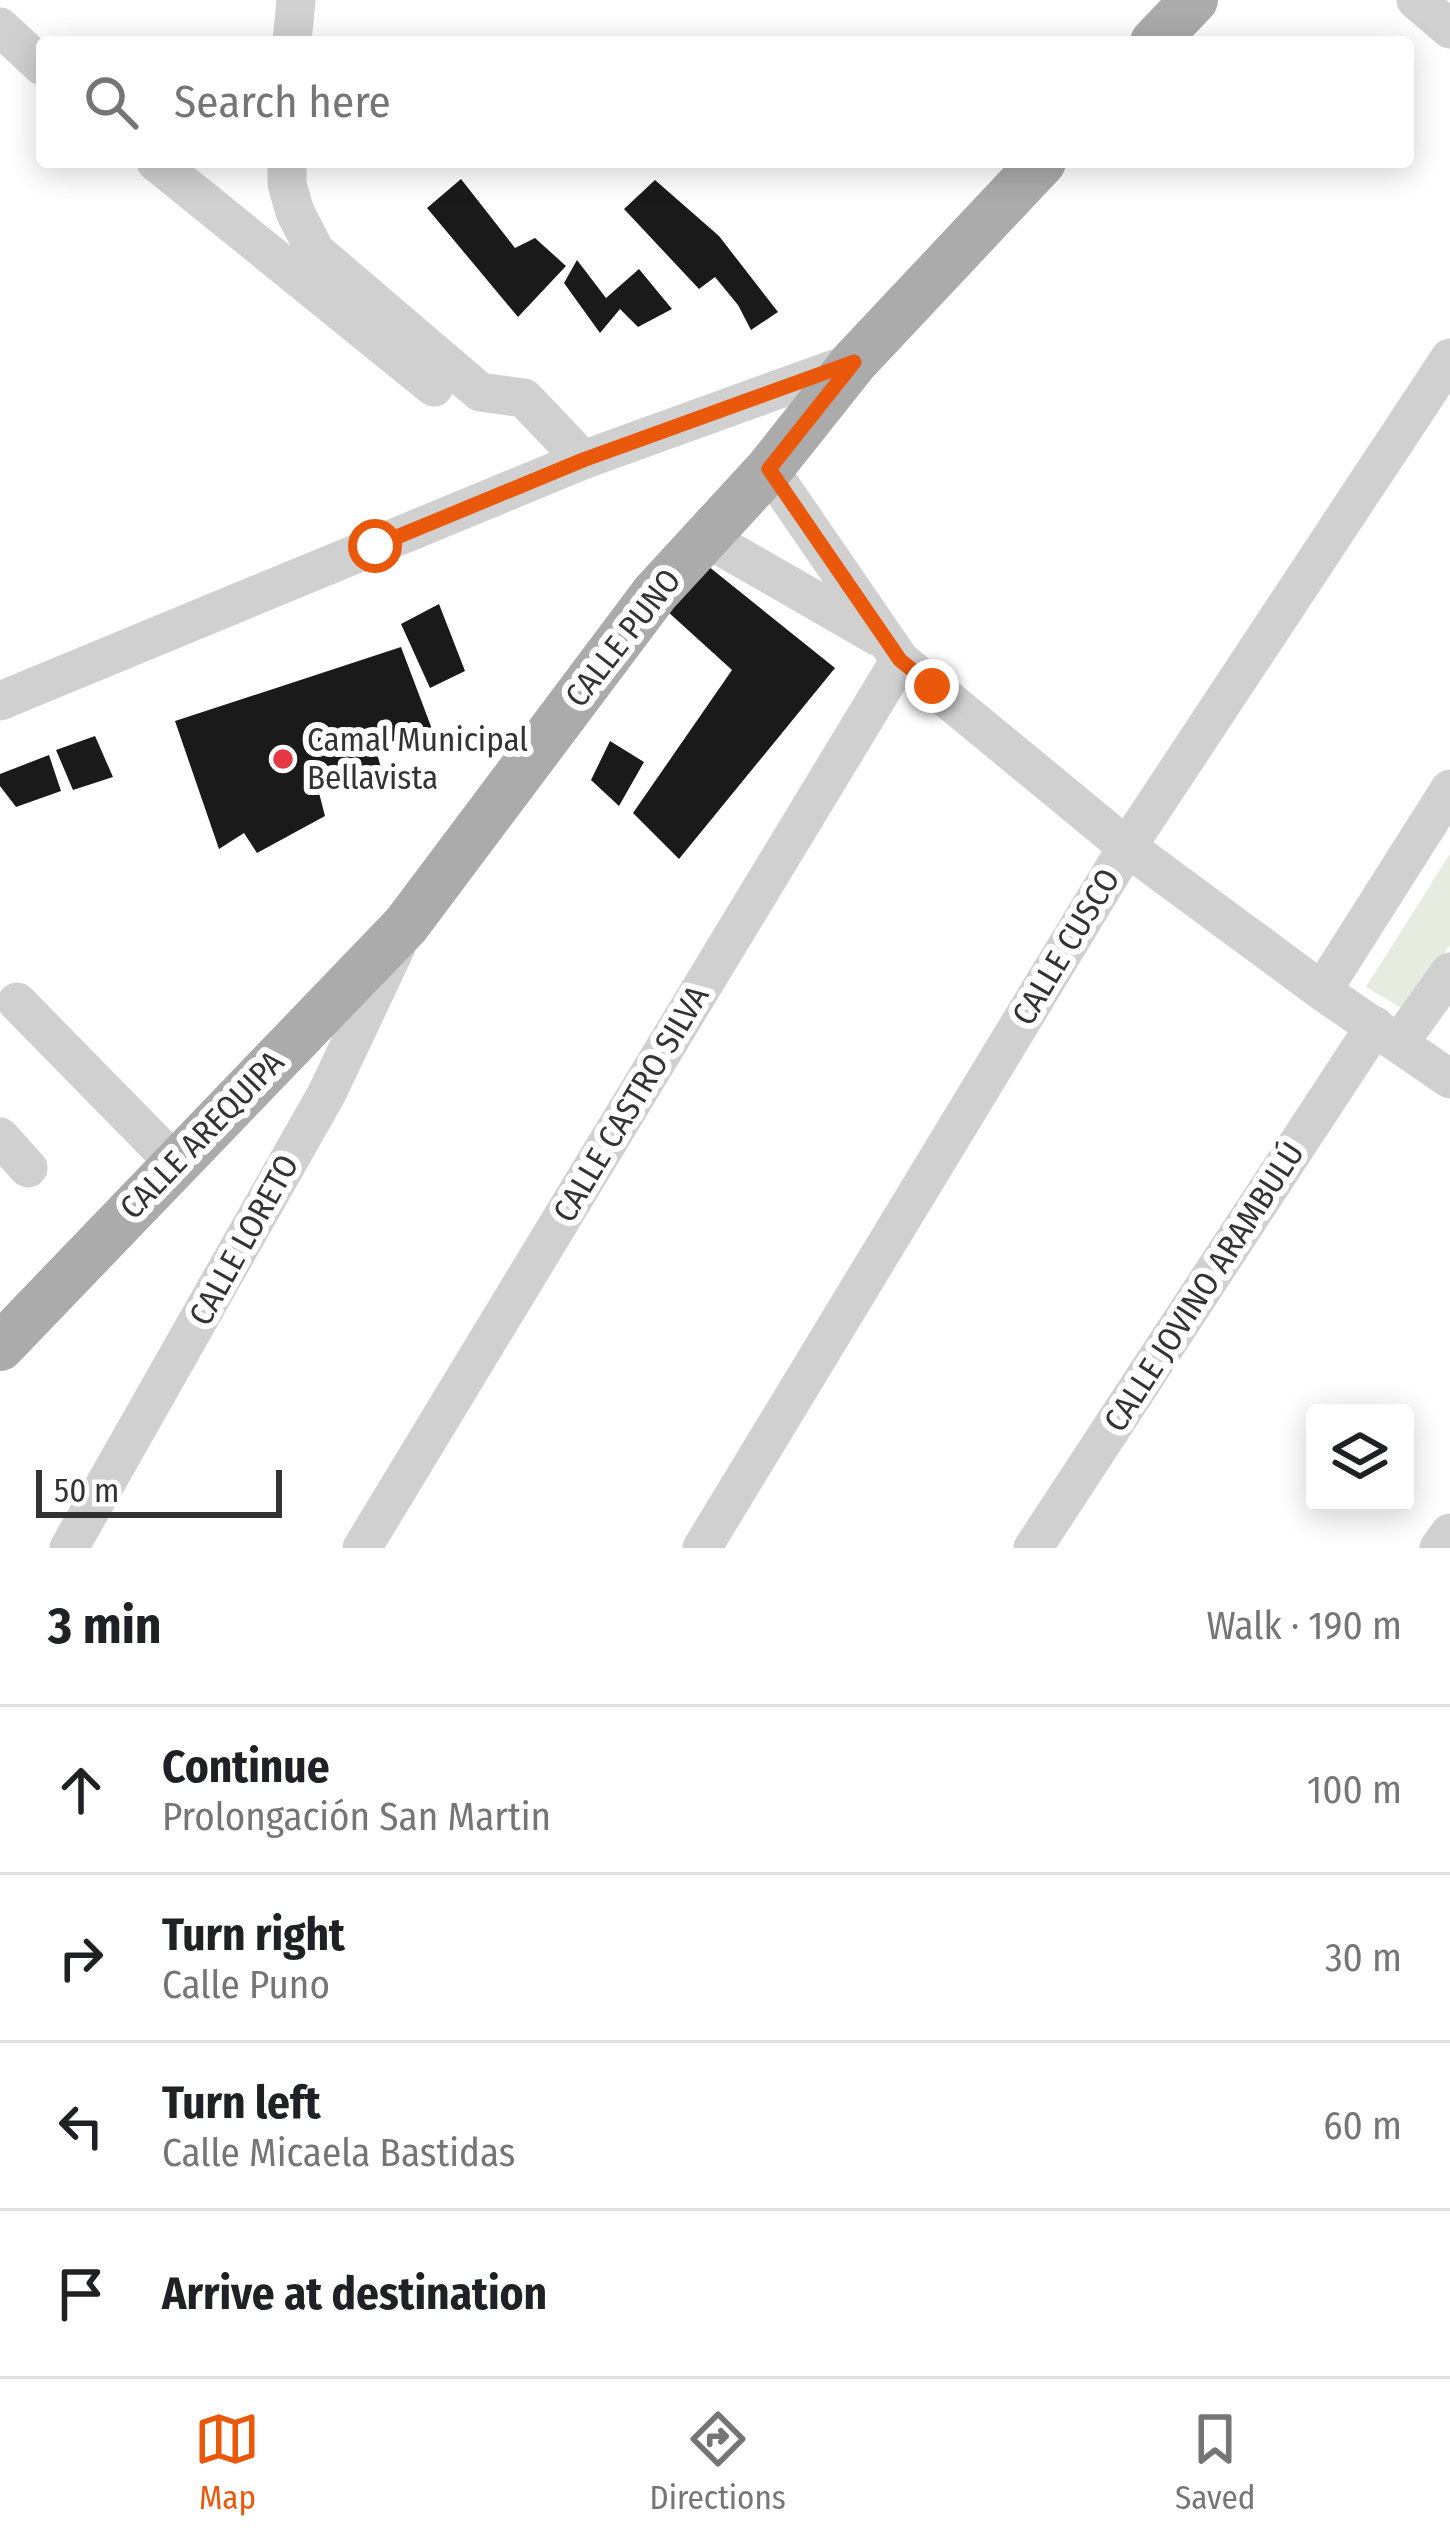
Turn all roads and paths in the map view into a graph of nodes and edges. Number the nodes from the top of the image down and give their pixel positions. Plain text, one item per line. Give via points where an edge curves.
1 (296, 0) edge
2 (1194, 0) edge
3 (1416, 0) edge
4 (0, 27) edge
5 (1450, 29) edge
6 (293, 36) edge
7 (1160, 36) edge
8 (36, 60) edge
9 (163, 168) edge
10 (287, 168) edge
11 (1036, 168) edge
12 (1450, 358) edge
13 (854, 362) junction
14 (480, 392) junction
15 (583, 460) junction
16 (769, 469) junction
17 (705, 537) junction
18 (894, 651) junction
19 (0, 701) edge
20 (1450, 788) edge
21 (1127, 847) junction
22 (406, 925) junction
23 (1450, 972) edge
24 (1322, 991) junction
25 (17, 1002) dead end
26 (1387, 1035) junction
27 (1450, 1079) edge
28 (0, 1137) edge
29 (175, 1163) junction
30 (28, 1168) dead end
31 (0, 1347) edge
32 (1450, 1533) edge
33 (69, 1548) edge
34 (362, 1548) edge
35 (702, 1548) edge
36 (1033, 1548) edge
37 (1439, 1548) edge

1 - 6 street
2 - 7 main road
3 - 5 street
4 - 8 street
9 - 14 street via 440,392
10 - 14 street via 295,212 314,250
11 - 13 main road, CALLE PUNO
12 - 21 street, CALLE CUSCO
13 - 15 street
13 - 16 main road, CALLE PUNO
14 - 15 street via 524,398
15 - 19 street
16 - 17 main road, CALLE PUNO
16 - 18 street
17 - 18 street
17 - 22 main road, CALLE PUNO
18 - 21 street
18 - 34 street, CALLE CASTRO SILVA
20 - 24 street
21 - 24 street
21 - 35 street, CALLE CUSCO
22 - 29 main road, CALLE AREQUIPA
22 - 33 street, CALLE LORETO via 326,1094
23 - 26 street, CALLE JOVINO ARAMBULÚ
24 - 26 street
25 - 29 street
26 - 27 street
26 - 36 street, CALLE JOVINO ARAMBULÚ
28 - 30 street
29 - 31 main road, CALLE AREQUIPA
32 - 37 street

